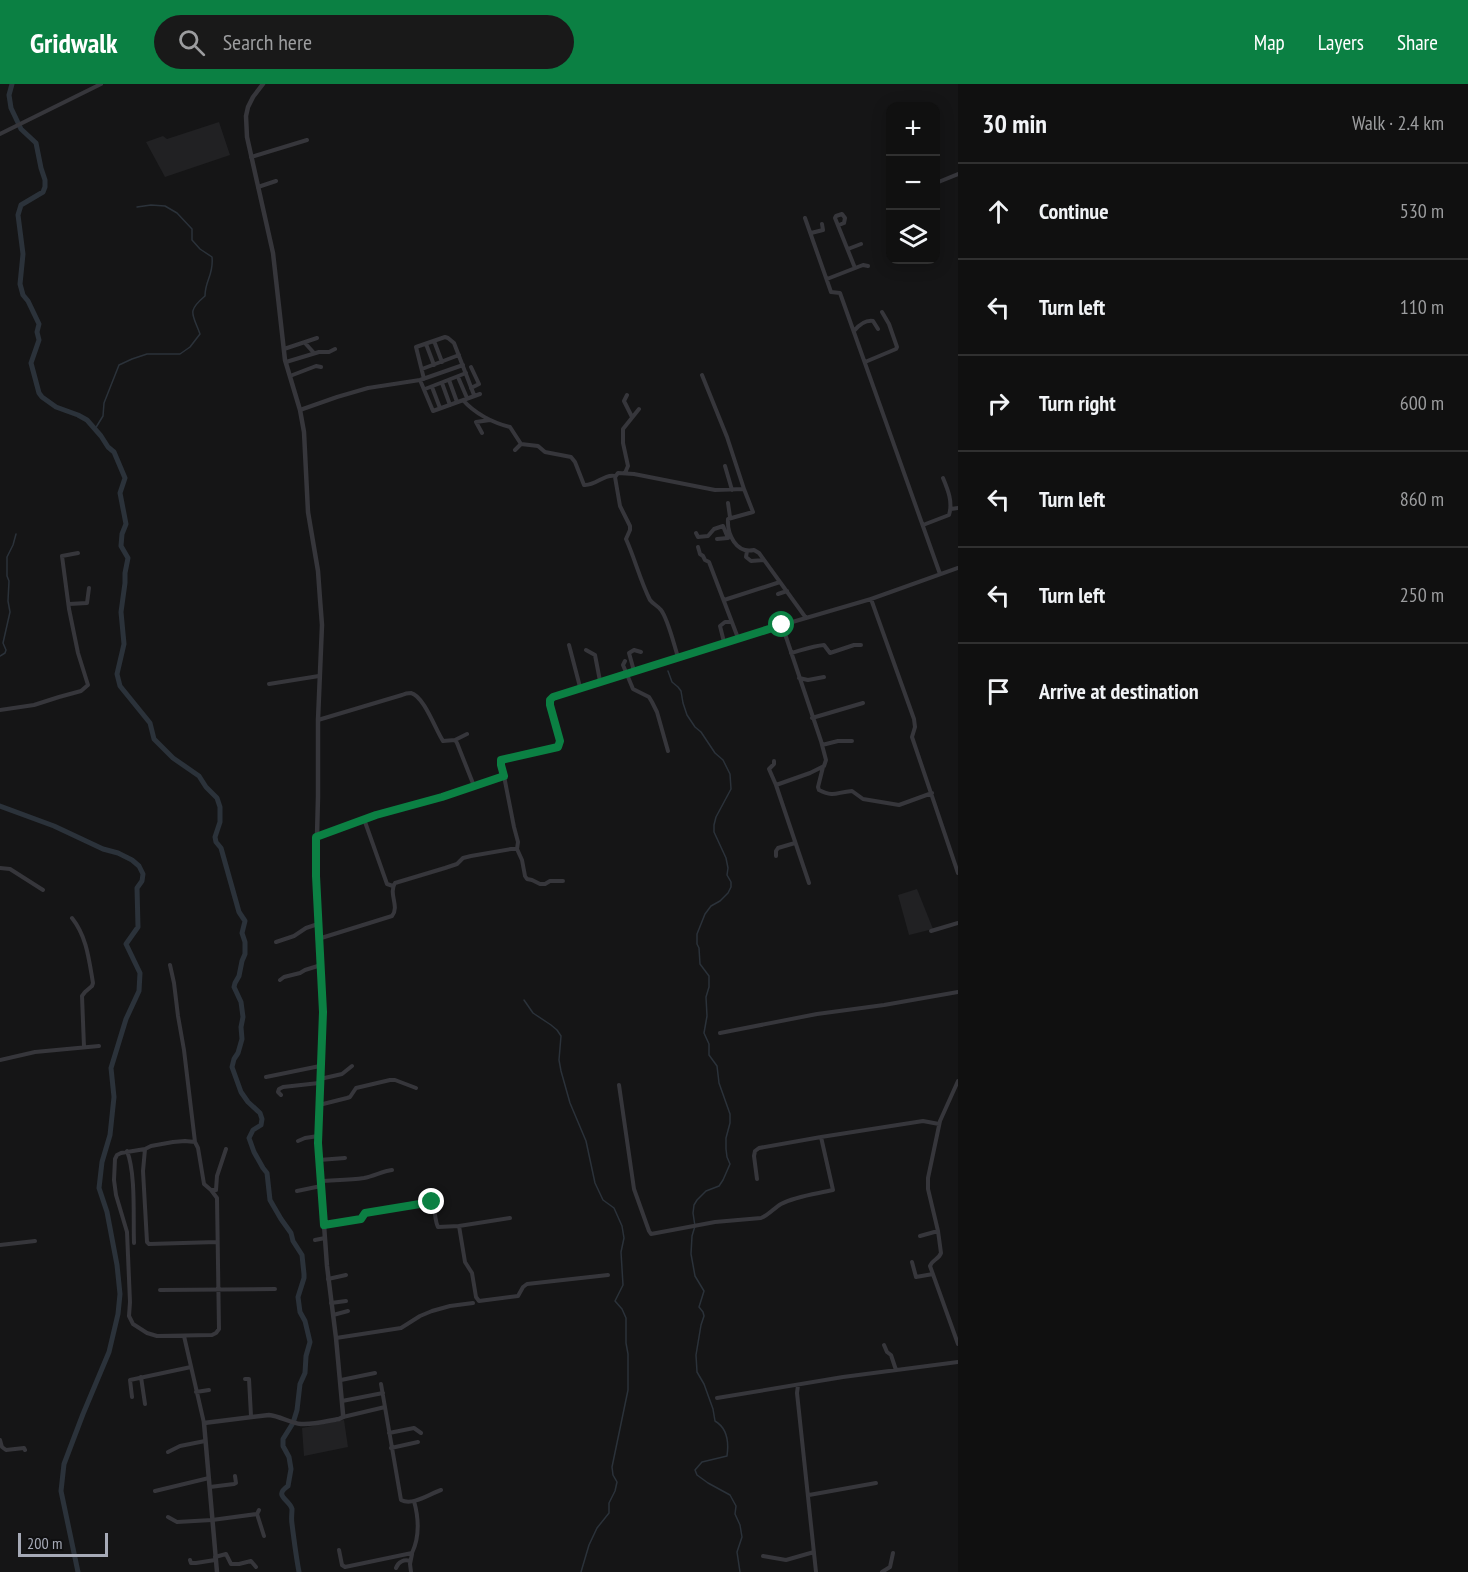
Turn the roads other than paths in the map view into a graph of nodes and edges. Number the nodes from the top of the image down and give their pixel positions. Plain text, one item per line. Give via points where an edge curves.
1 (101, 84) edge
2 (262, 84) edge
3 (0, 134) edge
4 (307, 140) dead end
5 (251, 157) junction
6 (958, 174) edge
7 (276, 181) dead end
8 (940, 181) edge
9 (258, 187) junction
10 (805, 218) dead end
11 (822, 224) dead end
12 (839, 225) dead end
13 (811, 233) junction
14 (861, 244) dead end
15 (848, 249) junction
16 (868, 266) dead end
17 (855, 268) junction
18 (827, 279) junction
19 (882, 312) dead end
20 (878, 329) dead end
21 (854, 331) junction
22 (317, 339) dead end
23 (434, 341) junction
24 (305, 343) junction
25 (426, 344) junction
26 (284, 350) junction
27 (335, 350) dead end
28 (314, 353) junction
29 (459, 355) junction
30 (286, 362) junction
31 (442, 362) junction
32 (865, 362) junction
33 (434, 364) junction
34 (463, 365) junction
35 (321, 367) dead end
36 (471, 367) dead end
37 (422, 369) junction
38 (466, 373) junction
39 (702, 375) dead end
40 (290, 376) junction
41 (458, 377) junction
42 (422, 379) junction
43 (449, 380) junction
44 (442, 383) junction
45 (432, 387) junction
46 (471, 388) junction
47 (425, 389) junction
48 (480, 394) dead end
49 (627, 395) dead end
50 (474, 396) junction
51 (462, 400) junction
52 (450, 405) junction
53 (440, 408) junction
54 (639, 409) dead end
55 (300, 410) junction
56 (632, 417) junction
57 (491, 420) junction
58 (482, 434) dead end
59 (521, 444) junction
60 (515, 450) dead end
61 (725, 466) dead end
62 (625, 473) junction
63 (615, 476) junction
64 (943, 478) dead end
65 (744, 489) junction
66 (732, 490) junction
67 (728, 503) dead end
68 (958, 508) edge
69 (951, 509) junction
70 (730, 517) junction
71 (923, 525) junction
72 (696, 533) dead end
73 (730, 538) junction
74 (717, 539) dead end
75 (698, 547) dead end
76 (747, 551) junction
77 (78, 553) dead end
78 (764, 560) junction
79 (958, 568) edge
80 (940, 574) junction
81 (780, 582) junction
82 (89, 588) dead end
83 (787, 591) junction
84 (778, 594) dead end
85 (871, 599) junction
86 (724, 600) junction
87 (69, 604) junction
88 (806, 618) junction
89 (732, 622) junction
90 (782, 625) junction
91 (738, 638) junction
92 (724, 642) junction
93 (569, 645) dead end
94 (861, 645) dead end
95 (586, 650) dead end
96 (641, 652) dead end
97 (791, 653) junction
98 (678, 657) junction
99 (625, 661) dead end
100 (634, 669) junction
101 (626, 672) junction
102 (319, 676) junction
103 (824, 677) dead end
104 (799, 678) junction
105 (600, 681) junction
106 (269, 684) dead end
107 (580, 687) junction
108 (863, 703) dead end
109 (0, 710) edge
110 (812, 718) junction
111 (318, 720) junction
112 (467, 734) dead end
113 (455, 740) junction
114 (852, 741) dead end
115 (822, 745) junction
116 (668, 751) dead end
117 (774, 761) dead end
118 (824, 766) junction
119 (504, 776) junction
120 (776, 785) junction
121 (474, 786) junction
122 (932, 794) junction
123 (364, 819) junction
124 (316, 837) junction
125 (795, 843) junction
126 (517, 849) junction
127 (776, 856) dead end
128 (0, 868) edge
129 (958, 873) edge
130 (563, 881) dead end
131 (809, 883) dead end
132 (393, 886) junction
133 (43, 890) dead end
134 (72, 918) dead end
135 (318, 923) junction
136 (958, 923) edge
137 (931, 931) dead end
138 (318, 939) junction
139 (276, 942) dead end
140 (170, 965) dead end
141 (321, 965) junction
142 (280, 980) dead end
143 (958, 992) edge
144 (720, 1033) dead end
145 (99, 1046) dead end
146 (84, 1047) junction
147 (0, 1060) edge
148 (320, 1066) junction
149 (352, 1066) dead end
150 (267, 1077) dead end
151 (319, 1081) junction
152 (958, 1082) edge
153 (619, 1085) dead end
154 (416, 1088) dead end
155 (281, 1095) dead end
156 (318, 1105) junction
157 (939, 1124) junction
158 (318, 1136) junction
159 (821, 1137) junction
160 (298, 1141) dead end
161 (195, 1142) junction
162 (145, 1149) junction
163 (226, 1149) dead end
164 (127, 1151) junction
165 (345, 1158) dead end
166 (319, 1160) junction
167 (392, 1170) dead end
168 (757, 1179) dead end
169 (321, 1183) junction
170 (211, 1190) junction
171 (297, 1191) dead end
172 (510, 1218) dead end
173 (324, 1225) junction
174 (459, 1226) junction
175 (938, 1231) junction
176 (920, 1236) dead end
177 (325, 1238) junction
178 (315, 1239) dead end
179 (35, 1241) dead end
180 (218, 1242) junction
181 (134, 1243) dead end
182 (0, 1245) edge
183 (912, 1262) dead end
184 (933, 1274) junction
185 (346, 1275) dead end
186 (608, 1275) dead end
187 (328, 1279) junction
188 (275, 1289) dead end
189 (160, 1290) dead end
190 (219, 1291) junction
191 (346, 1300) dead end
192 (331, 1303) junction
193 (473, 1304) dead end
194 (348, 1311) dead end
195 (333, 1315) junction
196 (184, 1336) junction
197 (336, 1338) junction
198 (958, 1344) edge
199 (884, 1345) dead end
200 (958, 1362) edge
201 (190, 1366) junction
202 (896, 1370) junction
203 (375, 1373) dead end
204 (141, 1377) junction
205 (245, 1379) dead end
206 (340, 1380) junction
207 (381, 1384) dead end
208 (798, 1385) junction
209 (209, 1390) dead end
210 (196, 1392) junction
211 (382, 1393) junction
212 (132, 1397) dead end
213 (717, 1398) dead end
214 (342, 1401) junction
215 (145, 1404) dead end
216 (385, 1407) junction
217 (251, 1416) junction
218 (343, 1417) junction
219 (204, 1423) junction
220 (389, 1433) junction
221 (421, 1433) dead end
222 (0, 1440) edge
223 (205, 1441) junction
224 (418, 1442) dead end
225 (392, 1448) junction
226 (25, 1450) dead end
227 (168, 1452) dead end
228 (235, 1476) dead end
229 (209, 1478) junction
230 (876, 1483) dead end
231 (210, 1487) junction
232 (441, 1490) dead end
233 (155, 1491) dead end
234 (809, 1495) junction
235 (414, 1501) junction
236 (168, 1517) dead end
237 (212, 1520) junction
238 (264, 1536) dead end
239 (339, 1550) dead end
240 (814, 1552) junction
241 (412, 1553) junction
242 (893, 1553) dead end
243 (763, 1556) dead end
244 (215, 1558) junction
245 (190, 1560) dead end
246 (410, 1561) junction
247 (256, 1567) dead end
248 (396, 1568) dead end
249 (216, 1572) edge
250 (411, 1572) edge
251 (816, 1572) edge
252 (882, 1572) edge

1 - 3 street
2 - 5 street via 246,116
4 - 5 street
5 - 9 street
6 - 8 street
7 - 9 street
9 - 26 street via 273,254
10 - 13 street
11 - 13 street via 823,230
12 - 15 street
13 - 18 street
14 - 15 street
15 - 17 street
16 - 17 street
17 - 18 street
18 - 21 street via 831,292 840,293
19 - 32 street via 897,347
20 - 21 street via 870,320
21 - 32 street
22 - 24 street
23 - 25 street
23 - 29 street via 448,338
23 - 31 street
24 - 26 street
24 - 28 street
25 - 33 street
25 - 37 street via 416,348
26 - 30 street
27 - 28 street
28 - 30 street
29 - 31 street
29 - 34 street
30 - 40 street
31 - 33 street
32 - 71 street
33 - 37 street
34 - 38 street
34 - 42 street
35 - 40 street
36 - 46 street via 479,384
37 - 42 street
38 - 41 street
38 - 46 street
39 - 65 street
40 - 55 street
41 - 43 street
41 - 51 street
42 - 47 street
42 - 55 street via 368,388
43 - 44 street
43 - 51 street
44 - 45 street
44 - 52 street
45 - 47 street
45 - 53 street
46 - 50 street
47 - 53 street via 433,411
48 - 50 street
49 - 56 street via 624,401
50 - 51 street
51 - 52 street
51 - 57 street
52 - 53 street
54 - 56 street
55 - 102 street via 308,512 318,570
56 - 62 street via 623,429 628,466
57 - 58 street via 476,422
57 - 59 street via 510,427
59 - 60 street
59 - 63 street via 571,457 584,485
61 - 66 street
62 - 63 street
62 - 66 street
63 - 98 street via 620,506 630,526 626,539 650,600 665,619
64 - 69 street
65 - 66 street
65 - 70 street via 753,512
67 - 70 street
68 - 69 street
69 - 71 street via 949,515
70 - 73 street
71 - 80 street
72 - 73 street via 698,537 708,536 723,526
73 - 74 street
73 - 76 street
75 - 86 street via 709,562
76 - 78 street via 756,550
76 - 78 street via 746,557 751,561
77 - 87 street via 62,556
78 - 81 street
79 - 80 street
80 - 85 street
81 - 83 street
81 - 86 street
82 - 87 street via 87,603
83 - 84 street
83 - 88 street
85 - 88 street
85 - 122 street via 914,719 912,737
86 - 89 street
87 - 109 street via 88,685 81,691 34,705
88 - 90 street
89 - 91 street
89 - 92 street via 720,626
90 - 91 street
90 - 97 street
91 - 92 street
92 - 98 street
93 - 107 street
94 - 97 street via 830,653 824,645
95 - 105 street via 595,655
96 - 100 street via 629,653
97 - 104 street
98 - 100 street
99 - 101 street
100 - 101 street
101 - 105 street
101 - 116 street via 633,689 652,702
102 - 106 street
102 - 111 street
103 - 104 street
104 - 110 street
105 - 107 street
107 - 119 street via 550,700 558,747 501,760
108 - 110 street
110 - 115 street
111 - 113 street via 412,693 443,741
111 - 124 street
112 - 113 street
113 - 121 street
114 - 115 street
115 - 118 street
117 - 120 street via 769,769
118 - 120 street
118 - 122 street via 818,787 828,795 852,791 863,799 899,806
119 - 121 street
119 - 126 street
120 - 125 street
121 - 123 street
122 - 129 street
123 - 124 street
123 - 132 street via 387,884
124 - 135 street
125 - 127 street via 778,848
125 - 131 street
126 - 130 street via 527,879 540,884
126 - 132 street via 463,858 457,864
128 - 133 street via 10,869
132 - 138 street via 396,909 392,916
134 - 146 street via 87,948 93,983 82,996
135 - 138 street
135 - 139 street
136 - 137 street
138 - 141 street
140 - 161 street
141 - 142 street
141 - 148 street
143 - 144 street
145 - 146 street
146 - 147 street
148 - 150 street
148 - 151 street
149 - 151 street via 342,1074
151 - 155 street via 283,1087 278,1092
151 - 156 street
152 - 157 street
153 - 159 street via 634,1189 651,1234 761,1218 794,1199 833,1190
154 - 156 street via 390,1080 356,1088 347,1098
156 - 158 street
157 - 159 street via 923,1121
157 - 175 street via 928,1178
158 - 160 street
158 - 166 street
159 - 168 street via 759,1148 754,1156
161 - 162 street via 173,1142
161 - 170 street via 203,1181
162 - 164 street
162 - 180 street via 147,1242
163 - 170 street via 216,1190
164 - 181 street via 132,1177
164 - 196 street via 115,1159 114,1180 127,1232 129,1316 133,1324 147,1333
165 - 166 street
166 - 169 street
167 - 169 street
169 - 171 street
169 - 173 street
170 - 180 street via 216,1197
172 - 174 street
173 - 174 street via 431,1201 438,1227
173 - 177 street
174 - 186 street via 465,1263 479,1301 518,1296 527,1284
175 - 176 street
175 - 184 street via 941,1253 931,1264
177 - 178 street
177 - 187 street
179 - 182 street
180 - 190 street
183 - 184 street via 916,1277
184 - 198 street
185 - 187 street
187 - 192 street
188 - 190 street
189 - 190 street
190 - 196 street via 216,1333
191 - 192 street
192 - 195 street
193 - 197 street via 432,1311 401,1328
194 - 195 street
195 - 197 street
196 - 201 street
197 - 206 street
199 - 202 street
200 - 202 street
201 - 204 street
201 - 210 street
202 - 208 street
203 - 206 street
204 - 212 street via 130,1381
204 - 215 street
205 - 217 street via 249,1379
206 - 214 street
207 - 211 street
208 - 213 street
208 - 234 street
209 - 210 street
210 - 219 street
211 - 214 street
211 - 216 street
214 - 218 street
216 - 218 street
216 - 220 street
217 - 218 street via 268,1415 298,1424
217 - 219 street
219 - 223 street
220 - 221 street via 414,1428
220 - 225 street
222 - 226 street via 6,1450
223 - 227 street
223 - 229 street
224 - 225 street
225 - 235 street via 401,1500
228 - 231 street via 234,1484
229 - 231 street
229 - 233 street
230 - 234 street
231 - 237 street
232 - 235 street
234 - 240 street
235 - 241 street via 418,1532
236 - 237 street via 177,1522
237 - 238 street via 258,1512
237 - 244 street
239 - 241 street via 345,1567
240 - 243 street via 784,1560
240 - 251 street
241 - 246 street
242 - 252 street via 890,1567
244 - 245 street via 196,1563
244 - 247 street via 225,1554 231,1564 250,1561
244 - 249 street
246 - 248 street via 402,1561
246 - 250 street

